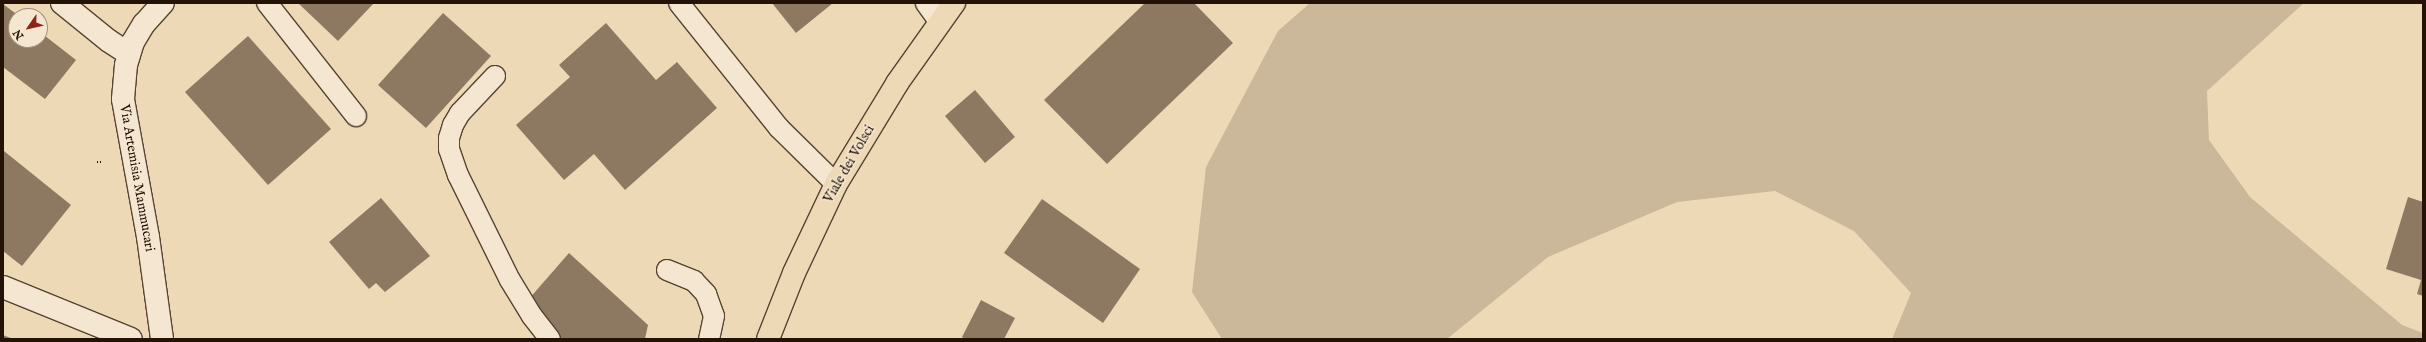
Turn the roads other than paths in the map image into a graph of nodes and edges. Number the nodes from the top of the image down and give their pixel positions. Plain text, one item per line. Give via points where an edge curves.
1 (62, 3) edge
2 (163, 3) edge
3 (267, 3) edge
4 (679, 3) edge
5 (926, 3) edge
6 (954, 3) edge
7 (940, 21) junction
8 (129, 54) junction
9 (495, 76) dead end
10 (356, 116) dead end
11 (836, 184) junction
12 (667, 270) dead end
13 (3, 287) edge
14 (131, 339) edge
15 (162, 339) edge
16 (550, 339) edge
17 (709, 339) edge
18 (768, 339) edge

1 - 8 street
2 - 8 street, Via Artemisia Mammucari via 140,29
3 - 10 lane
4 - 11 lane via 779,128
5 - 7 street
6 - 7 main road, Viale dei Volsci
7 - 11 main road, Viale dei Volsci via 878,112
8 - 15 street, Via Artemisia Mammucari via 123,99 148,237
9 - 16 lane via 460,113 449,138 450,149 458,175 510,280
11 - 18 main road, Viale dei Volsci via 797,266
12 - 17 lane via 694,281 706,294 714,316
13 - 14 street

